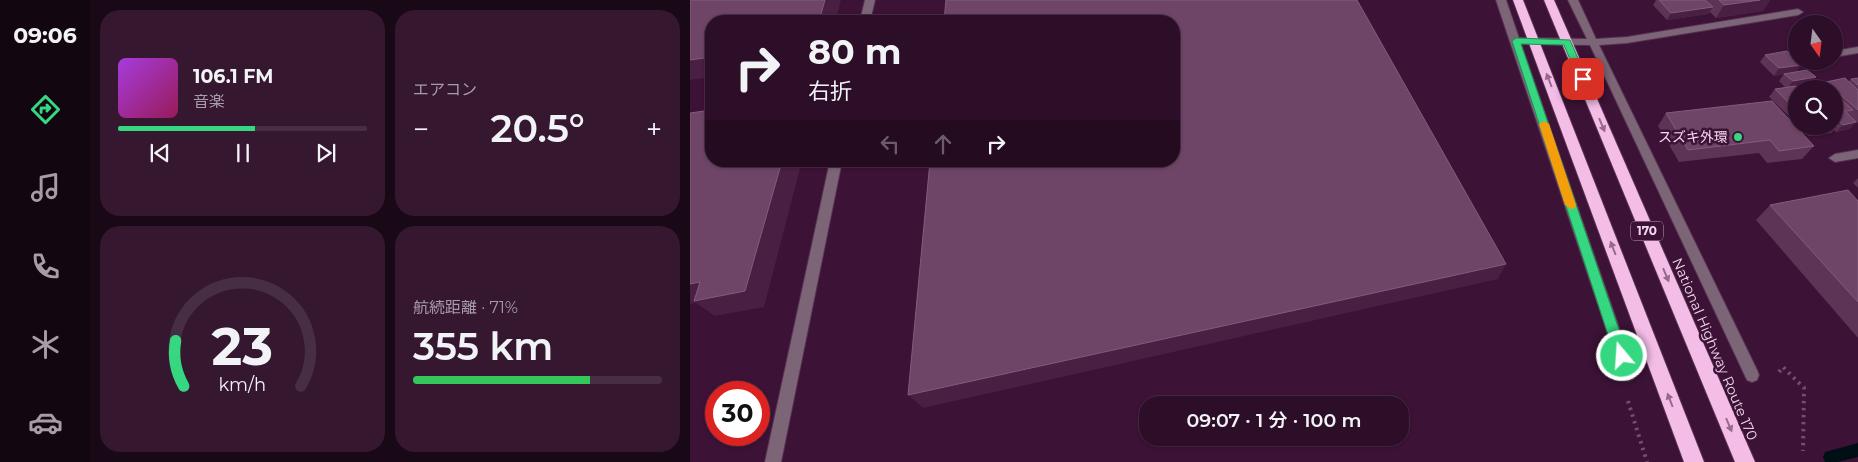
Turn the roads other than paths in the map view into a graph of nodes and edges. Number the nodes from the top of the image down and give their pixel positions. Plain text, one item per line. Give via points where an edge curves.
1 (870, 0) edge
2 (1501, 0) edge
3 (1518, 0) edge
4 (1549, 0) edge
5 (1573, 0) edge
6 (1798, 12) dead end
7 (867, 15) edge
8 (1516, 41) junction
9 (1534, 42) junction
10 (1567, 42) junction
11 (1594, 42) junction
12 (1858, 50) edge
13 (1843, 52) edge
14 (1858, 154) edge
15 (1835, 158) dead end
16 (835, 167) edge
17 (1628, 374) dead end
18 (1752, 375) dead end
19 (773, 462) edge
20 (1694, 462) edge
21 (1745, 462) edge

1 - 7 street
2 - 8 street
3 - 9 highway, 170
4 - 10 highway, National Highway Route 170 / 170
5 - 11 street
6 - 11 street via 1627,40
8 - 9 street
8 - 17 street
9 - 10 street
20 -> 9 highway, 170
10 - 11 street
10 -> 21 highway, National Highway Route 170 / 170
11 - 18 street
12 - 13 street
14 - 15 street
16 - 19 street

